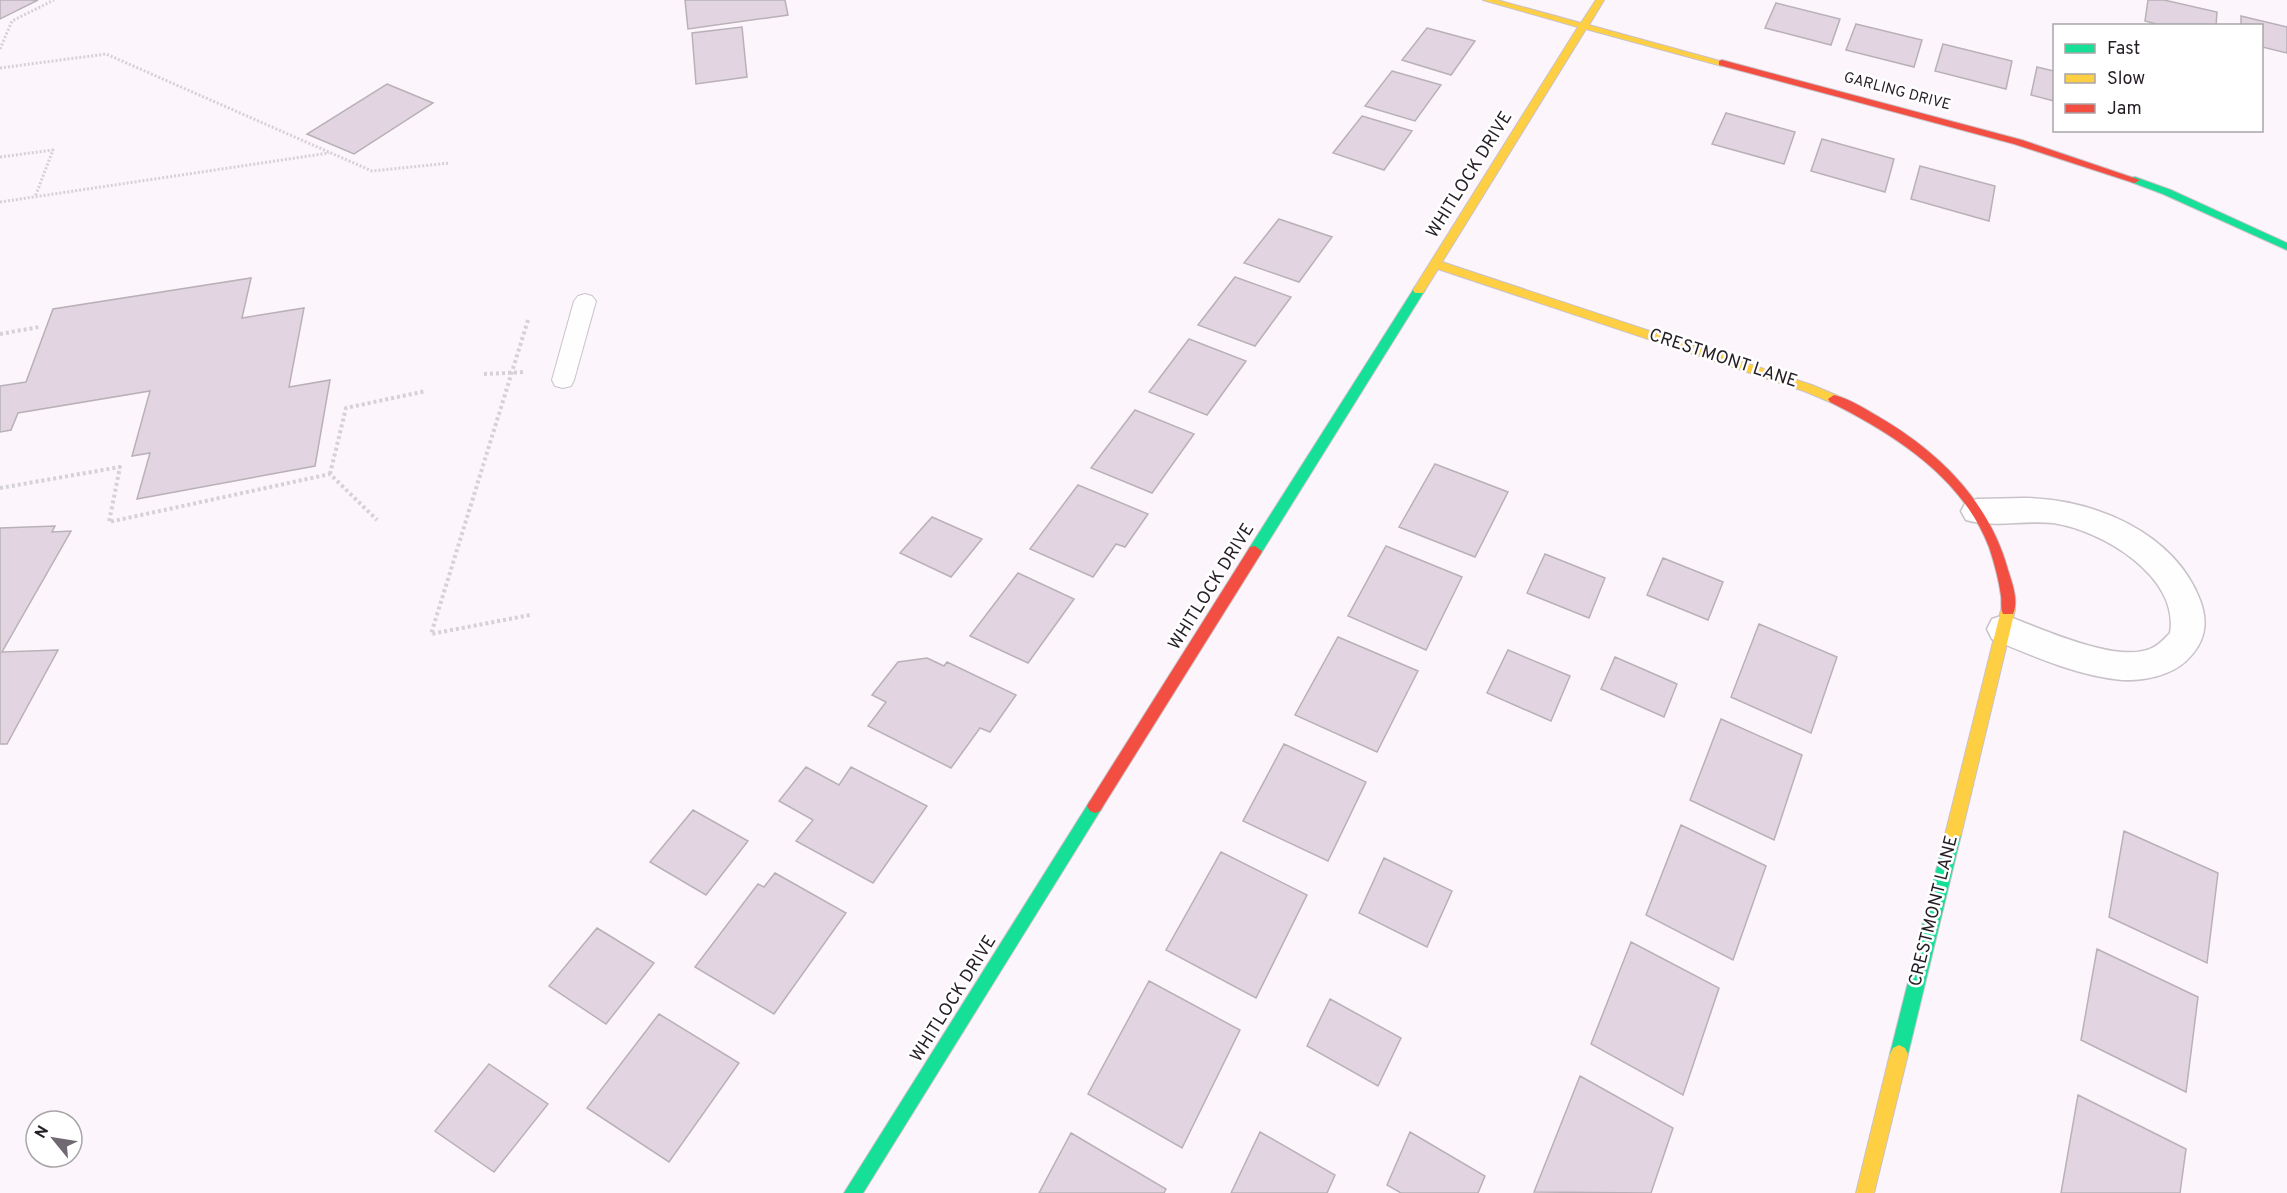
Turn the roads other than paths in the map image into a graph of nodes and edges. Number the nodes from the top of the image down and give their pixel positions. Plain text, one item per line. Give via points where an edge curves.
1 (1487, 0) edge
2 (1600, 0) edge
3 (1585, 25) junction
4 (2287, 247) edge
5 (1435, 264) junction
6 (585, 301) dead end
7 (563, 380) dead end
8 (1977, 511) junction
9 (2004, 629) junction
10 (853, 1193) edge
11 (1865, 1193) edge

1 - 3 street, GARLING DRIVE
2 - 3 street, WHITLOCK DRIVE
3 - 4 street, GARLING DRIVE via 2018,142 2104,169 2167,192
3 - 5 street, WHITLOCK DRIVE
5 - 8 street, CRESTMONT LANE via 1846,403 1898,432 1935,461
5 - 10 street, WHITLOCK DRIVE
6 - 7 lane
8 - 9 street, CRESTMONT LANE via 2000,557 2008,587
8 - 9 street via 2034,509 2074,515 2116,533 2156,559 2179,588 2189,614 2186,639 2178,646 2161,660 2127,666 2069,655
9 - 11 street, CRESTMONT LANE

